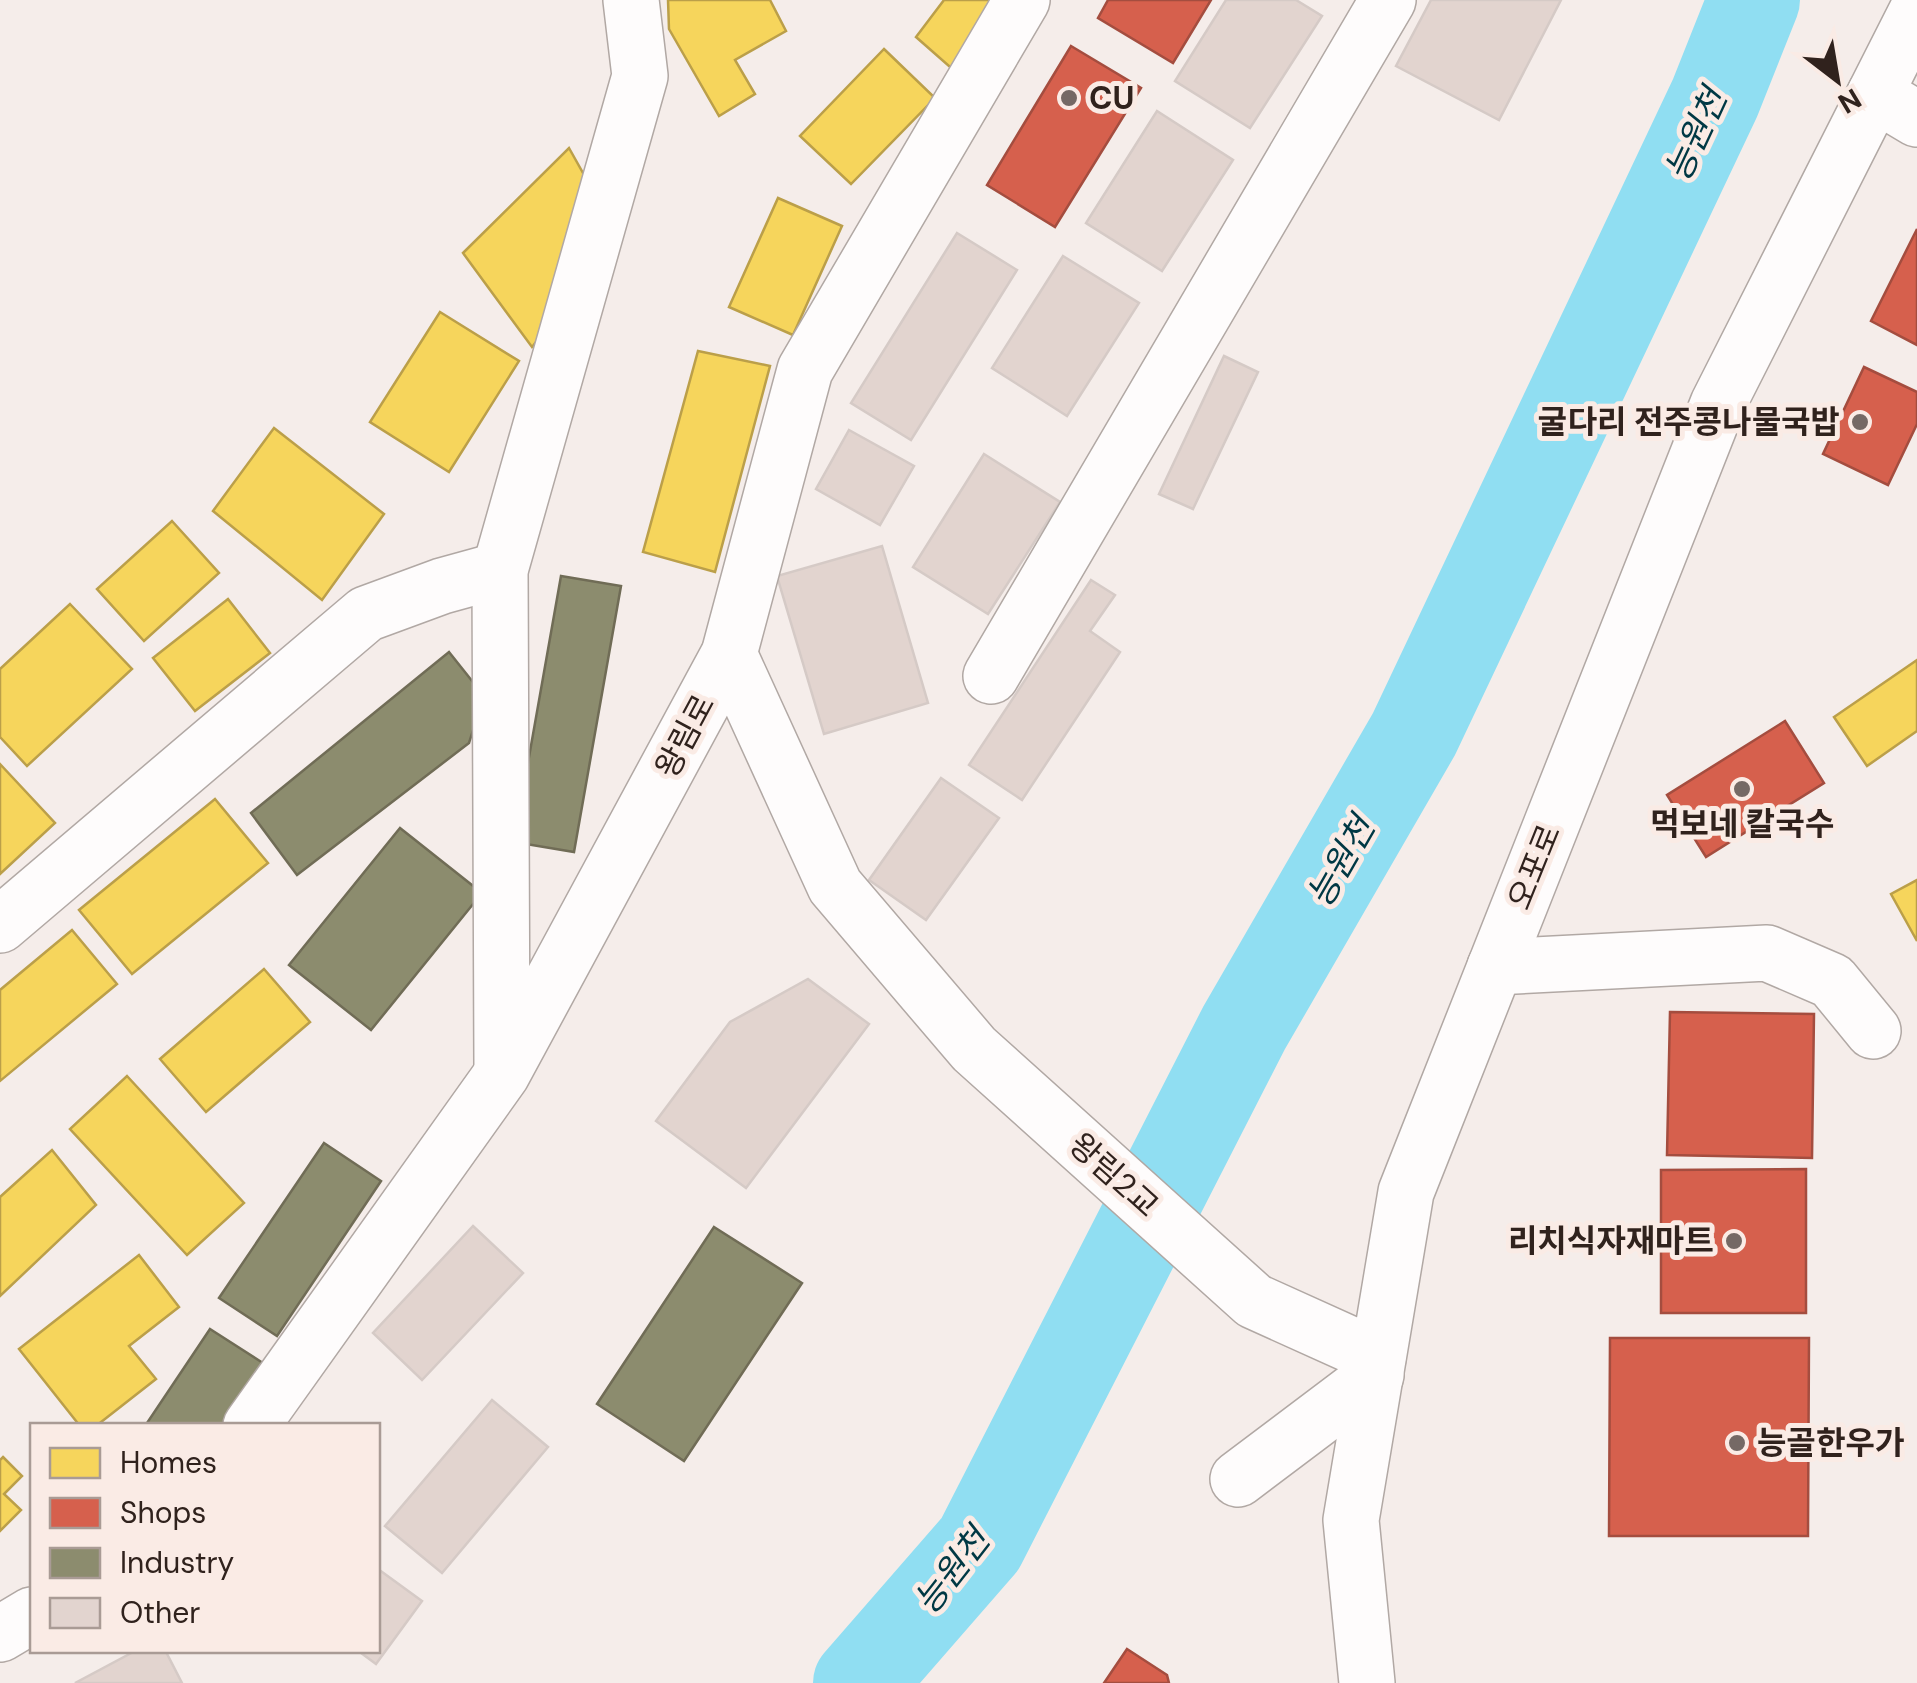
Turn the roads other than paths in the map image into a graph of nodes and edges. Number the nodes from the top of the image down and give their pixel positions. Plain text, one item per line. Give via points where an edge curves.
1 (630, 0) edge
2 (1022, 0) edge
3 (1388, 0) edge
4 (1917, 11) edge
5 (1896, 106) edge
6 (500, 570) junction
7 (730, 654) junction
8 (990, 676) dead end
9 (0, 925) edge
10 (1495, 967) junction
11 (1873, 1031) dead end
12 (502, 1074) junction
13 (1377, 1366) junction
14 (253, 1423) edge
15 (1238, 1479) dead end
16 (30, 1616) edge
17 (0, 1634) edge
18 (1368, 1683) edge

1 - 6 street via 640,76
2 - 7 street, 왕림로 via 805,370
3 - 8 street
4 - 5 street, 오포로
5 - 10 street, 오포로 via 1718,404
6 - 9 street via 366,614
6 - 12 street
7 - 12 street, 왕림로
7 - 13 street, 왕림2교 via 835,886 974,1049 1254,1301
10 - 11 street via 1767,953 1832,981
10 - 13 street, 오포로 via 1406,1192
12 - 14 street, 왕림로
13 - 15 street
13 - 18 street, 오포로 via 1352,1520
16 - 17 street

